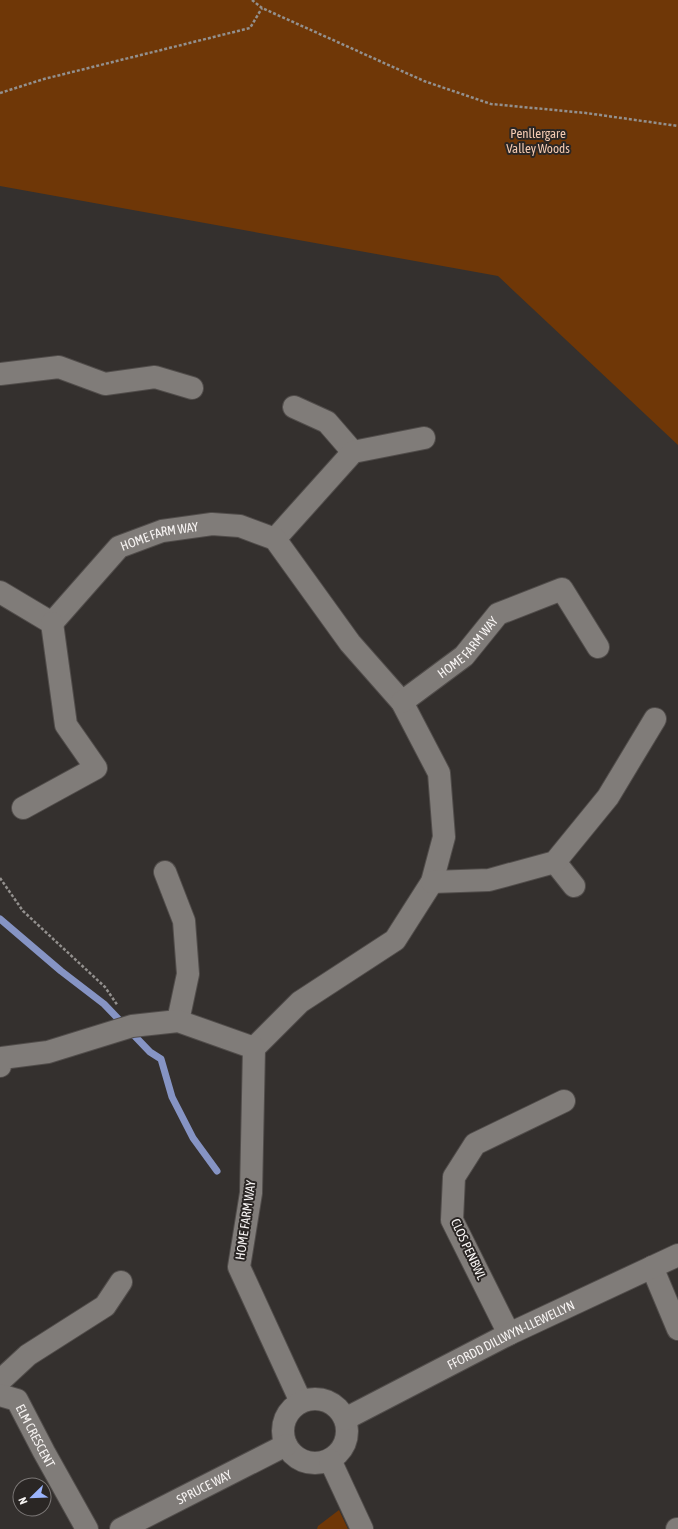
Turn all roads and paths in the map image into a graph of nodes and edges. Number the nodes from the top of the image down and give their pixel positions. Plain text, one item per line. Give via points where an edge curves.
1 (252, 0) edge
2 (262, 8) junction
3 (0, 93) edge
4 (678, 126) edge
5 (0, 374) edge
6 (192, 388) dead end
7 (294, 407) dead end
8 (424, 438) dead end
9 (353, 452) junction
10 (275, 539) junction
11 (0, 592) edge
12 (52, 623) junction
13 (598, 647) dead end
14 (402, 702) junction
15 (655, 719) dead end
16 (23, 808) dead end
17 (555, 862) junction
18 (165, 872) dead end
19 (0, 878) edge
20 (432, 882) junction
21 (574, 886) dead end
22 (178, 1021) junction
23 (132, 1026) junction
24 (254, 1048) junction
25 (1, 1060) edge
26 (564, 1101) dead end
27 (678, 1255) edge
28 (652, 1267) junction
29 (121, 1282) dead end
30 (678, 1329) edge
31 (510, 1334) junction
32 (0, 1381) edge
33 (0, 1395) edge
34 (301, 1402) junction
35 (345, 1419) junction
36 (286, 1445) junction
37 (330, 1460) junction
38 (87, 1529) edge
39 (121, 1529) edge
40 (362, 1529) edge

1 - 2 path
2 - 3 path via 250,28 44,79
2 - 4 path via 424,81 491,104 586,113
5 - 6 street via 59,367 105,384 155,376
7 - 9 street via 327,422
8 - 9 street
9 - 10 street
10 - 12 street, HOME FARM WAY via 240,526 212,524 162,531 119,546
10 - 14 street via 350,643
11 - 12 street
12 - 16 street via 66,725 96,768
13 - 14 street, HOME FARM WAY via 562,589 498,614 464,656
14 - 20 street via 439,773 444,837
15 - 17 street via 608,797
17 - 20 street via 489,880
17 - 21 street
18 - 22 street via 184,921 188,974
19 - 23 path via 24,910 105,987
20 - 24 street via 395,940 300,1002
22 - 23 street
22 - 24 street
23 - 25 street via 48,1052
24 - 34 street, HOME FARM WAY via 251,1193 239,1267
26 - 31 street, CLOS PENBWL via 475,1144 454,1177 452,1220
27 - 28 street, FFORDD DILLWYN-LLEWELLYN
28 - 30 street
28 - 31 street, FFORDD DILLWYN-LLEWELLYN
29 - 32 street via 105,1306 28,1355
31 - 35 street, FFORDD DILLWYN-LLEWELLYN
33 - 38 street, ELM CRESCENT via 17,1400
34 - 35 street via 311,1399 322,1400 339,1410
34 - 36 street via 287,1416 284,1426
35 - 37 street via 347,1437 344,1446
36 - 37 street via 300,1460 316,1463
36 - 39 street, SPRUCE WAY
37 - 40 street

